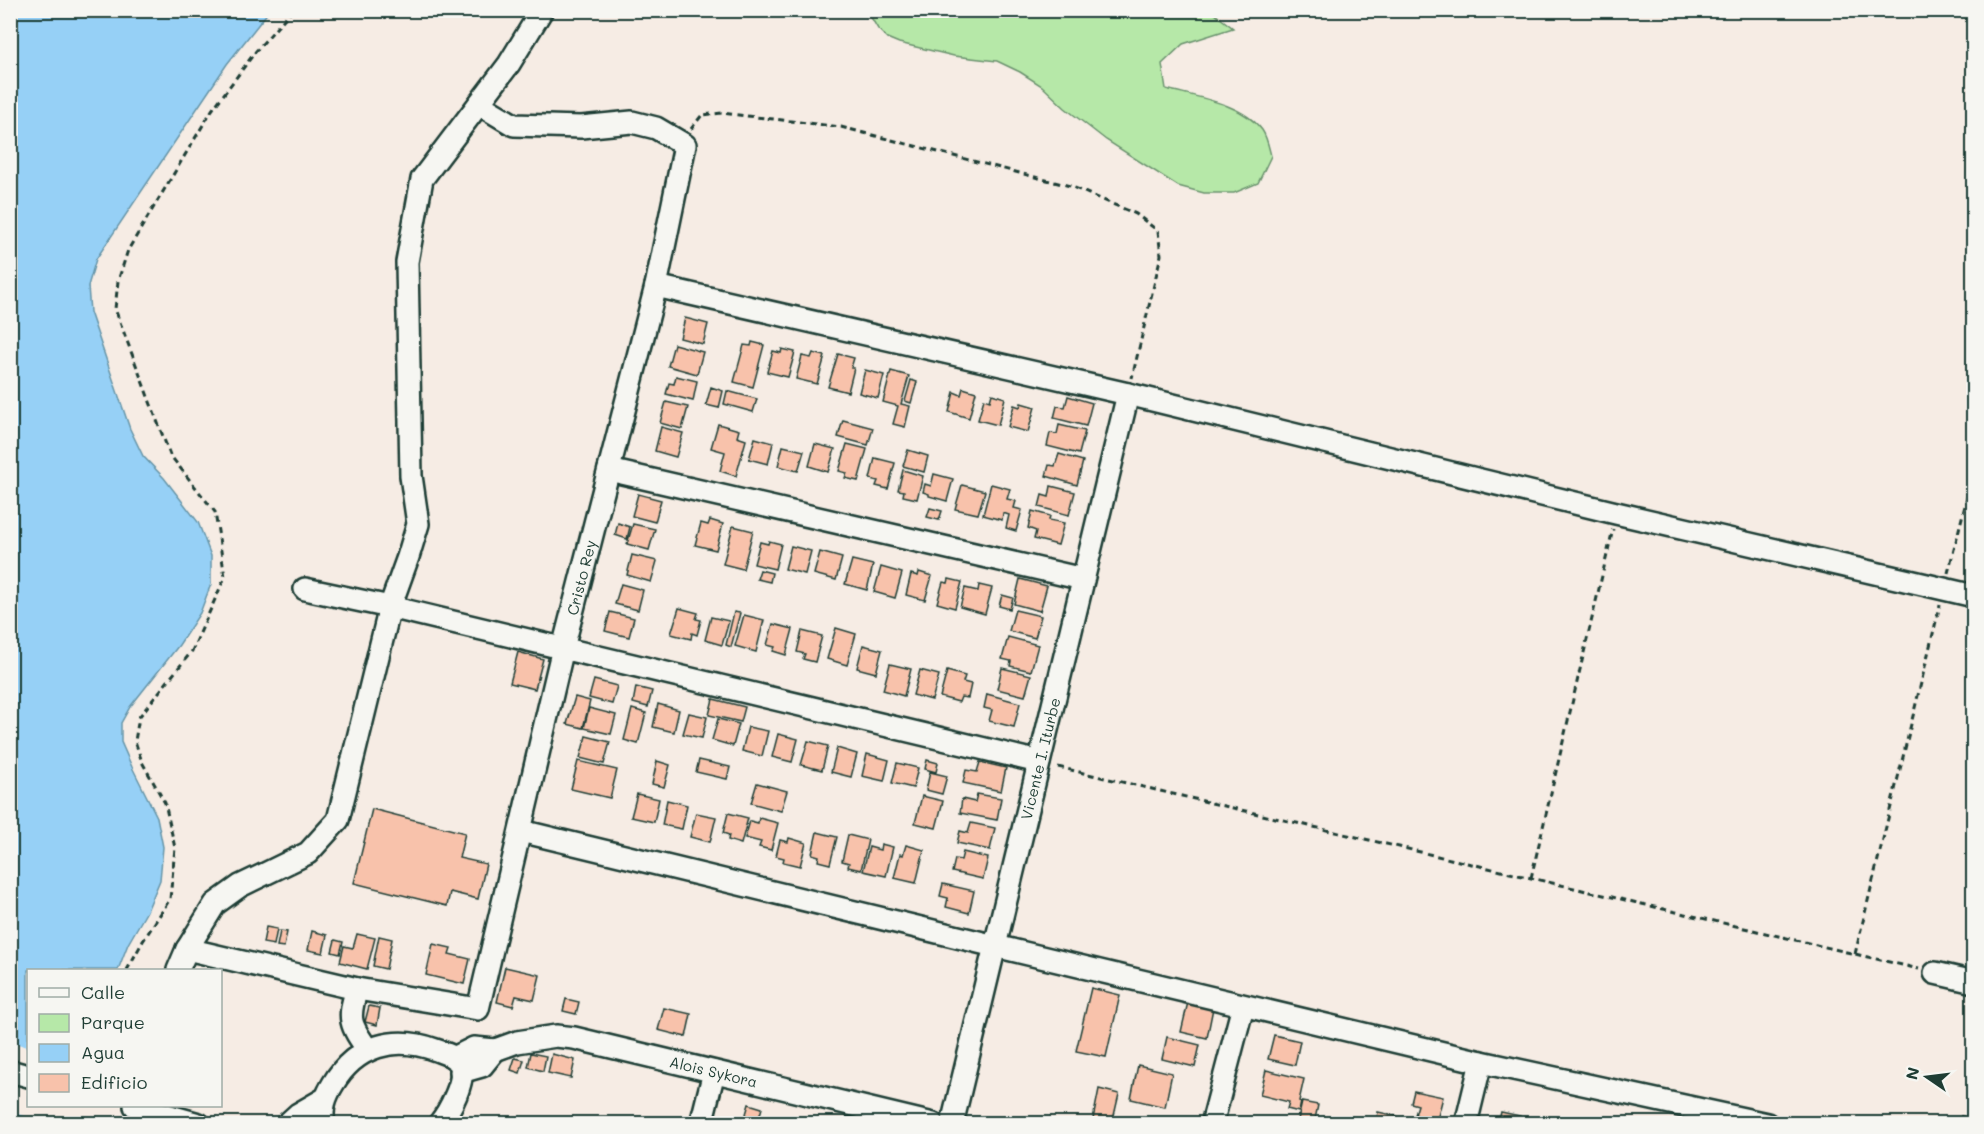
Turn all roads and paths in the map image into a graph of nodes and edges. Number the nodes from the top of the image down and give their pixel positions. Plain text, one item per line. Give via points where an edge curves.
1 (292, 10) edge
2 (542, 10) edge
3 (478, 104) junction
4 (685, 145) junction
5 (656, 286) junction
6 (1128, 394) junction
7 (609, 470) junction
8 (1974, 470) edge
9 (1616, 513) junction
10 (1083, 579) junction
11 (305, 589) dead end
12 (1944, 590) junction
13 (1974, 596) edge
14 (390, 607) junction
15 (563, 648) junction
16 (1039, 762) junction
17 (521, 831) junction
18 (1531, 878) junction
19 (994, 946) junction
20 (187, 950) junction
21 (1854, 954) junction
22 (128, 969) edge
23 (178, 969) edge
24 (1935, 973) joint
25 (1974, 982) edge
26 (357, 989) junction
27 (1243, 1006) junction
28 (368, 1050) junction
29 (1481, 1062) junction
30 (458, 1065) junction
31 (10, 1071) edge
32 (714, 1072) junction
33 (27, 1076) edge
34 (324, 1099) junction
35 (139, 1107) edge
36 (191, 1121) edge
37 (287, 1124) edge
38 (324, 1124) edge
39 (440, 1124) edge
40 (701, 1124) edge
41 (933, 1124) edge
42 (952, 1124) edge
43 (1212, 1124) edge
44 (1466, 1124) edge
45 (1767, 1124) edge

1 - 22 path via 212,110 128,250 118,281 115,309 170,455 215,512 225,577 192,651 139,717 135,741 165,803 175,848 170,899
2 - 3 street via 509,64
3 - 4 street via 514,125 580,127 632,122 656,128
3 - 14 street via 422,179 407,262 411,476 418,524
4 - 5 street, Cristo Rey
4 - 6 path via 702,115 722,113 842,127 1070,186 1136,214 1158,231 1161,255
5 - 6 street
5 - 7 street, Cristo Rey
6 - 9 street
6 - 10 street, Vicente I. Iturbe
7 - 10 street
7 - 15 street, Cristo Rey
8 - 12 path
9 - 12 street
9 - 18 path
10 - 16 street, Vicente I. Iturbe
11 - 14 street
12 - 13 street
12 - 21 path
14 - 15 street
14 - 20 street via 339,820 308,853 240,886 215,904
15 - 16 street
15 - 17 street, Cristo Rey
16 - 18 path
16 - 19 street, Vicente I. Iturbe
17 - 19 street
17 - 26 street, Cristo Rey via 478,1009
18 - 21 path
19 - 27 street
19 - 42 street, Vicente I. Iturbe
20 - 23 street
20 - 26 street
21 - 24 path
24 - 25 street
26 - 28 street via 350,1009 353,1030
27 - 29 street
27 - 43 street
28 - 30 street via 383,1044 413,1044 436,1050
28 - 34 street via 346,1066
29 - 44 street
29 - 45 street
30 - 32 street, Alois Sykora via 474,1048 495,1050 556,1036
30 - 39 street via 455,1098
31 - 33 street
32 - 40 street
32 - 41 street, Alois Sykora
34 - 37 street
34 - 38 street
35 - 36 street

